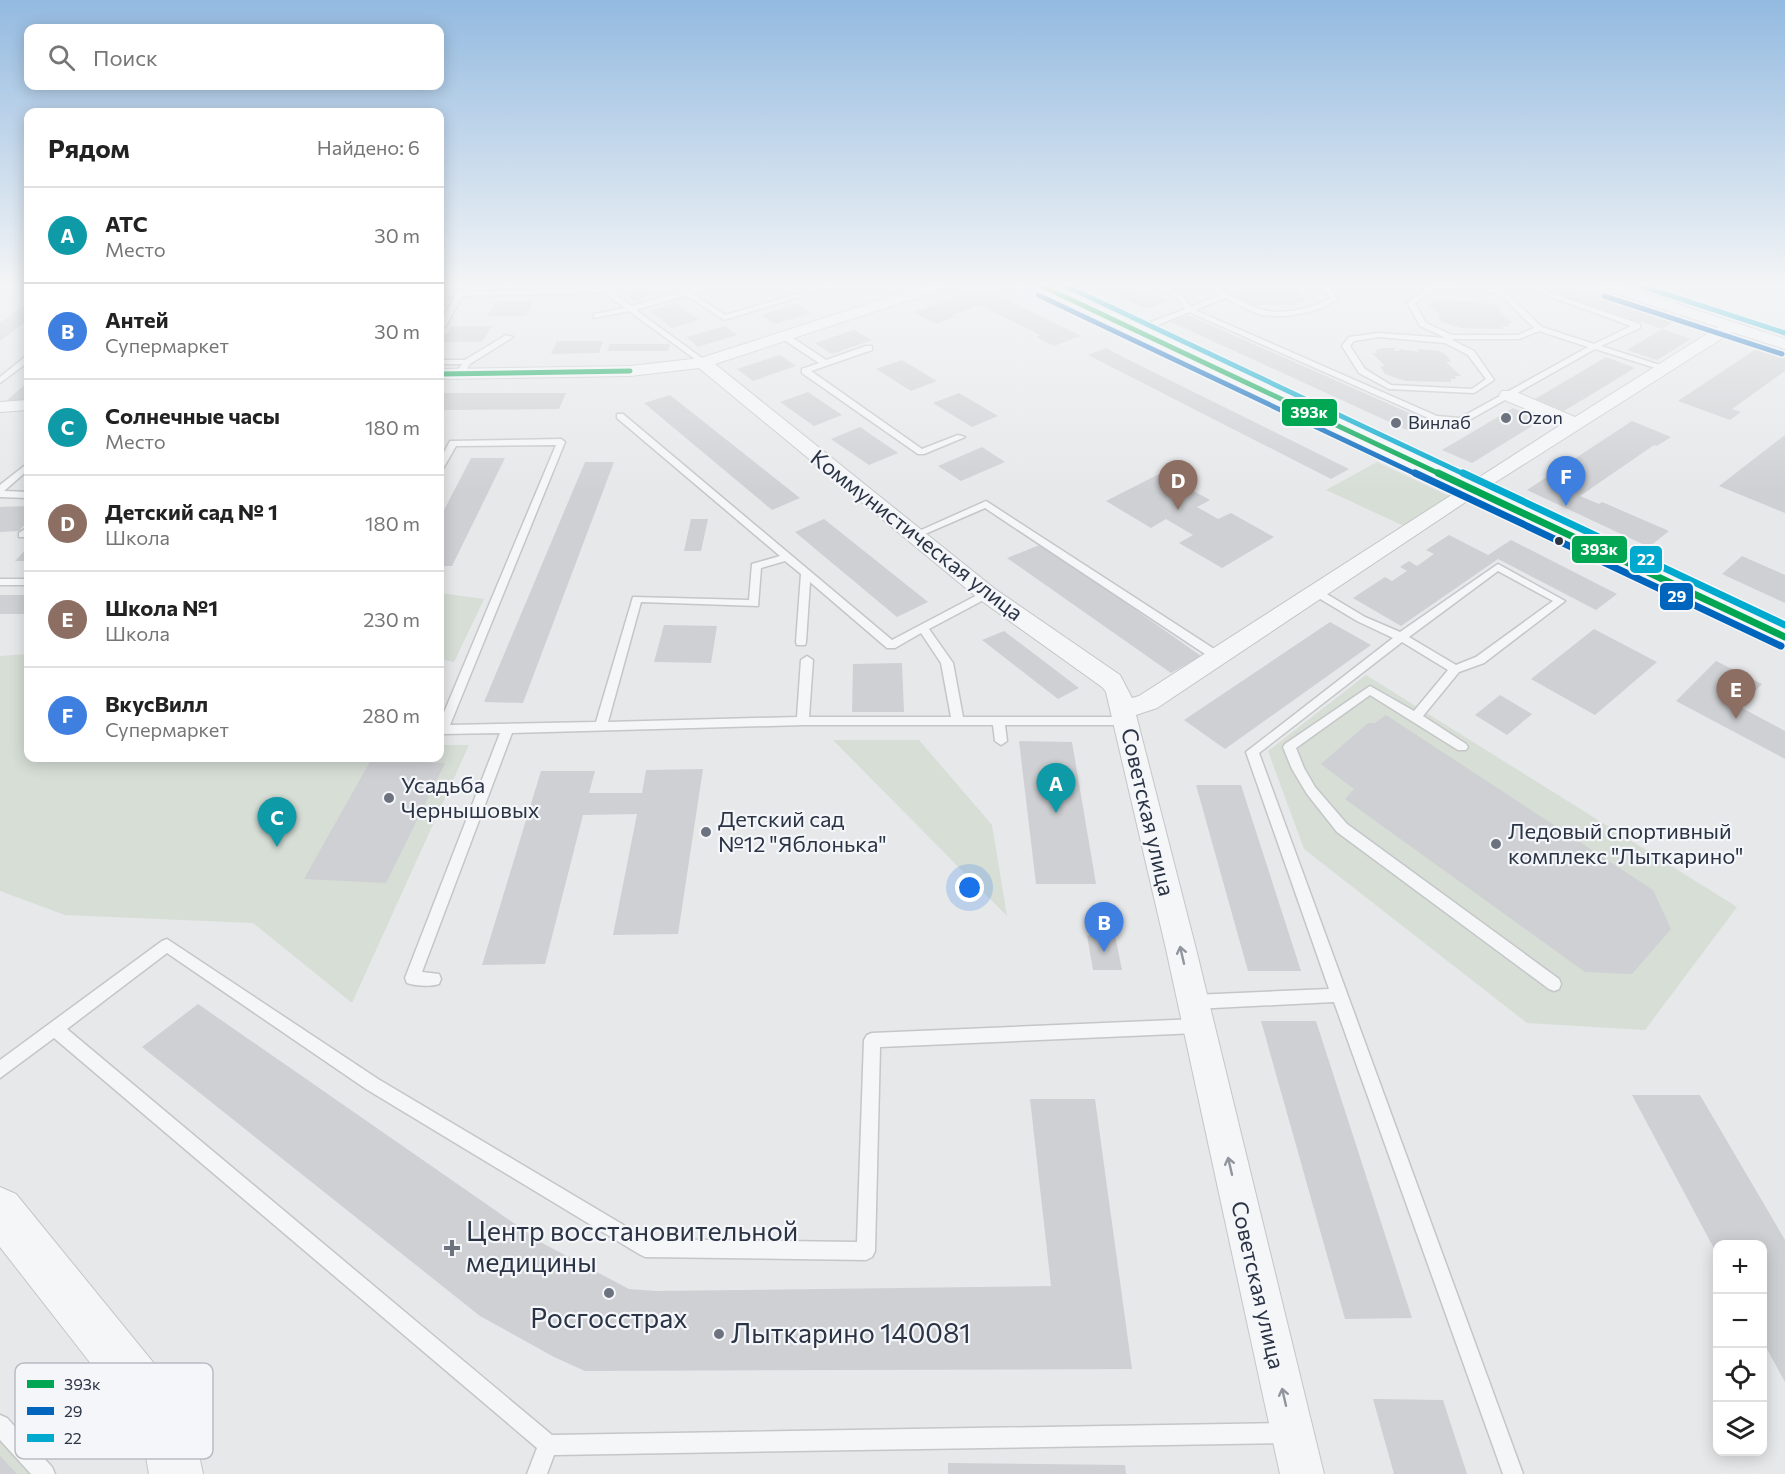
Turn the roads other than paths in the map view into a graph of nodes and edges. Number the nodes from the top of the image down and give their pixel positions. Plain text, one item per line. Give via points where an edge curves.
1 (483, 355) edge
2 (692, 355) edge
3 (728, 355) edge
4 (813, 355) edge
5 (849, 355) edge
6 (1186, 355) edge
7 (1291, 355) edge
8 (1352, 355) edge
9 (1473, 355) edge
10 (1575, 355) edge
11 (1623, 355) edge
12 (1686, 355) edge
13 (24, 362) edge
14 (444, 363) edge
15 (703, 363) junction
16 (825, 363) junction
17 (463, 368) junction
18 (1665, 368) junction
19 (444, 373) edge
20 (1378, 380) junction
21 (0, 381) edge
22 (1366, 388) junction
23 (1496, 390) junction
24 (24, 405) edge
25 (0, 407) edge
26 (620, 416) dead end
27 (1576, 423) junction
28 (961, 438) dead end
29 (444, 460) edge
30 (24, 470) edge
31 (1471, 490) junction
32 (0, 492) edge
33 (24, 495) edge
34 (915, 536) junction
35 (788, 558) junction
36 (806, 572) junction
37 (0, 582) edge
38 (24, 582) edge
39 (1316, 592) junction
40 (987, 594) junction
41 (923, 628) junction
42 (1401, 637) junction
43 (1785, 637) edge
44 (801, 642) dead end
45 (1218, 657) junction
46 (807, 660) dead end
47 (1455, 669) junction
48 (1125, 716) junction
49 (1415, 717) junction
50 (803, 721) junction
51 (958, 721) junction
52 (998, 721) junction
53 (444, 725) edge
54 (601, 726) junction
55 (507, 729) junction
56 (444, 730) edge
57 (1000, 741) dead end
58 (1462, 747) dead end
59 (434, 979) dead end
60 (1554, 984) dead end
61 (1339, 995) junction
62 (1196, 1014) junction
63 (56, 1030) junction
64 (0, 1070) edge
65 (0, 1210) edge
66 (122, 1363) edge
67 (0, 1425) edge
68 (1292, 1432) junction
69 (15, 1441) edge
70 (548, 1445) junction
71 (31, 1459) edge
72 (173, 1459) edge
73 (45, 1474) edge
74 (176, 1474) edge
75 (537, 1474) edge
76 (1302, 1474) edge
77 (1513, 1474) edge

1 - 17 lane
2 - 15 lane
3 - 15 street
4 - 16 lane
5 - 16 lane
6 - 31 street
7 - 22 lane
8 - 20 lane via 1362,371
9 - 23 lane
10 - 23 lane
11 - 18 lane
12 - 18 street, Советская улица
13 - 21 lane
14 - 17 lane
15 - 17 street via 630,371
15 - 34 street, Коммунистическая улица
16 - 28 lane via 805,371 921,452
17 - 19 street
18 - 27 street, Советская улица
20 - 22 lane
20 - 23 lane via 1389,387
22 - 23 lane via 1435,418 1461,421
23 - 27 street
24 - 25 street
26 - 35 lane
27 - 31 street, Советская улица
29 - 53 lane via 453,443 561,442
30 - 32 lane
31 - 39 street, Советская улица
31 - 43 street
32 - 33 lane
34 - 40 street, Коммунистическая улица
34 - 45 lane via 986,504
35 - 36 lane
35 - 54 lane via 756,566 754,604 637,599
36 - 41 lane via 891,645
36 - 44 lane
37 - 38 lane
39 - 42 lane
39 - 45 street, Советская улица
40 - 41 lane
40 - 48 street, Коммунистическая улица via 1111,681
41 - 51 lane via 947,663
42 - 47 lane
42 - 47 lane via 1498,567 1560,601 1480,660
42 - 61 lane via 1252,752
45 - 48 street, Советская улица
46 - 50 lane
47 - 49 lane via 1442,682 1431,703
48 - 52 lane
62 -> 48 street, Советская улица
49 - 58 lane
49 - 60 lane via 1370,690 1289,747 1296,770 1342,828
50 - 51 lane
50 - 54 lane
51 - 52 lane
52 - 57 lane
54 - 55 lane
55 - 56 lane
55 - 59 lane via 412,978
61 - 62 lane
61 - 77 lane
62 - 63 lane via 872,1040 866,1251 645,1248 372,1084 166,945
68 -> 62 street, Советская улица
63 - 64 lane
63 - 70 lane
65 - 66 street
67 - 69 lane
68 - 70 lane
68 - 76 street, Советская улица
70 - 75 lane
71 - 73 lane
72 - 74 street

